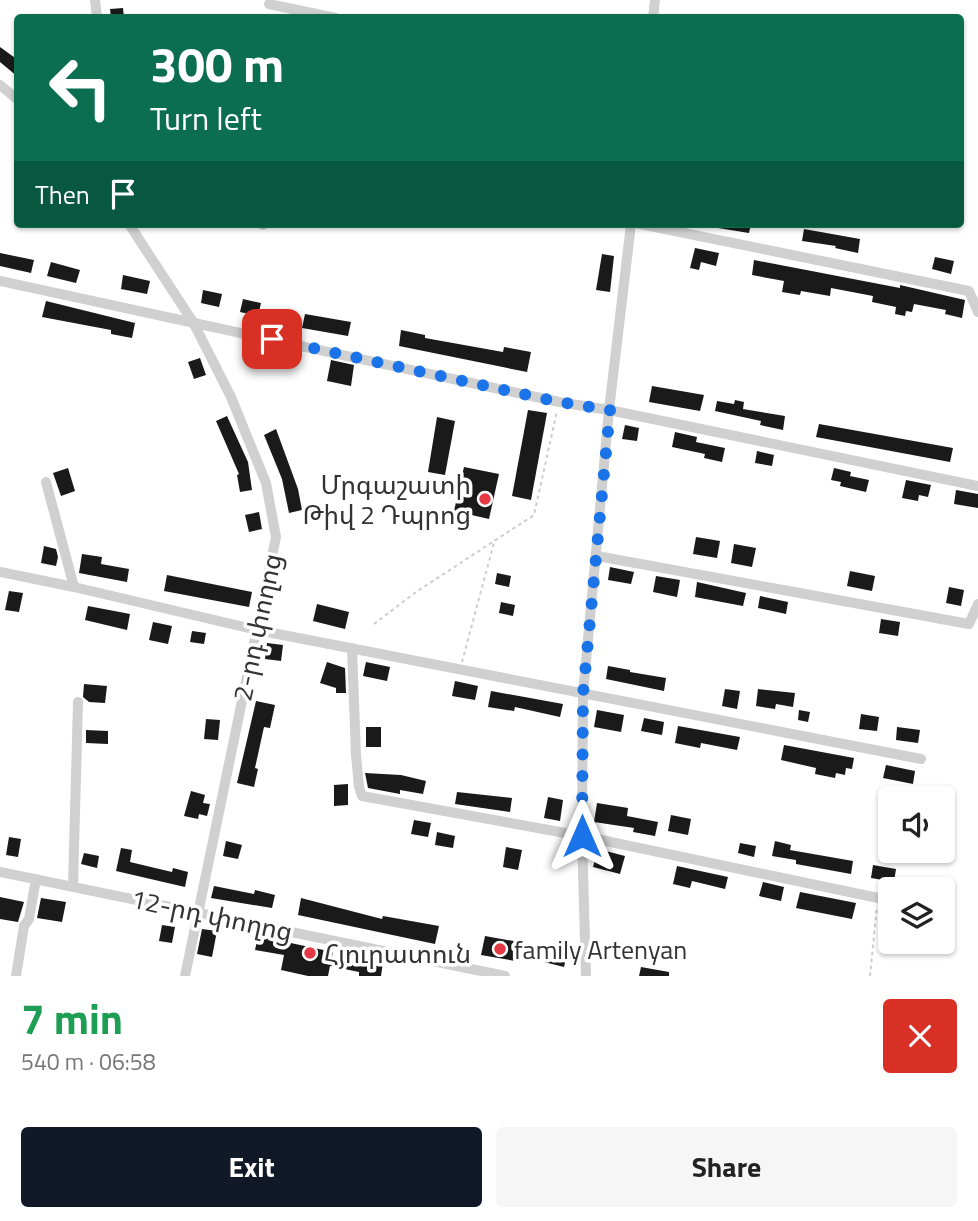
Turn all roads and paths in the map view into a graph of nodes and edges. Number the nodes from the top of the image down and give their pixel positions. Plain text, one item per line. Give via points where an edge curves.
1 (269, 2) edge
2 (319, 14) edge
3 (0, 85) edge
4 (14, 97) edge
5 (131, 228) edge
6 (631, 228) edge
7 (660, 228) edge
8 (0, 281) edge
9 (978, 312) edge
10 (193, 322) junction
11 (559, 402) junction
12 (610, 410) junction
13 (46, 482) dead end
14 (978, 486) edge
15 (495, 539) junction
16 (597, 556) junction
17 (0, 572) edge
18 (74, 587) junction
19 (978, 604) edge
20 (374, 624) dead end
21 (257, 630) junction
22 (352, 648) junction
23 (460, 669) junction
24 (583, 694) junction
25 (78, 702) dead end
26 (921, 760) dead end
27 (582, 836) junction
28 (0, 872) edge
29 (36, 879) junction
30 (73, 886) junction
31 (878, 898) joint
32 (198, 913) junction
33 (16, 976) edge
34 (185, 976) edge
35 (505, 976) edge
36 (586, 976) edge
37 (870, 976) edge

1 - 2 street
3 - 4 street
5 - 10 street, 2-րդ փողոց
6 - 12 street
7 - 9 street via 970,291
8 - 10 street
10 - 11 street
10 - 21 street, 2-րդ փողոց via 231,397 266,483 276,537
11 - 12 street
11 - 15 path via 534,515
12 - 14 street
12 - 16 street
13 - 18 street
15 - 20 path
15 - 23 path
16 - 19 street via 969,624
16 - 24 street
17 - 18 street
18 - 21 street
21 - 22 street
21 - 32 street, 2-րդ փողոց
22 - 23 street
22 - 27 street via 362,796
23 - 24 street
24 - 26 street
24 - 27 street
25 - 30 street
27 - 31 street
27 - 36 street
28 - 29 street, 12-րդ փողոց
29 - 30 street, 12-րդ փողոց
29 - 33 street
30 - 32 street, 12-րդ փողոց
31 - 37 path
32 - 34 street, 2-րդ փողոց
32 - 35 street, 12-րդ փողոց

